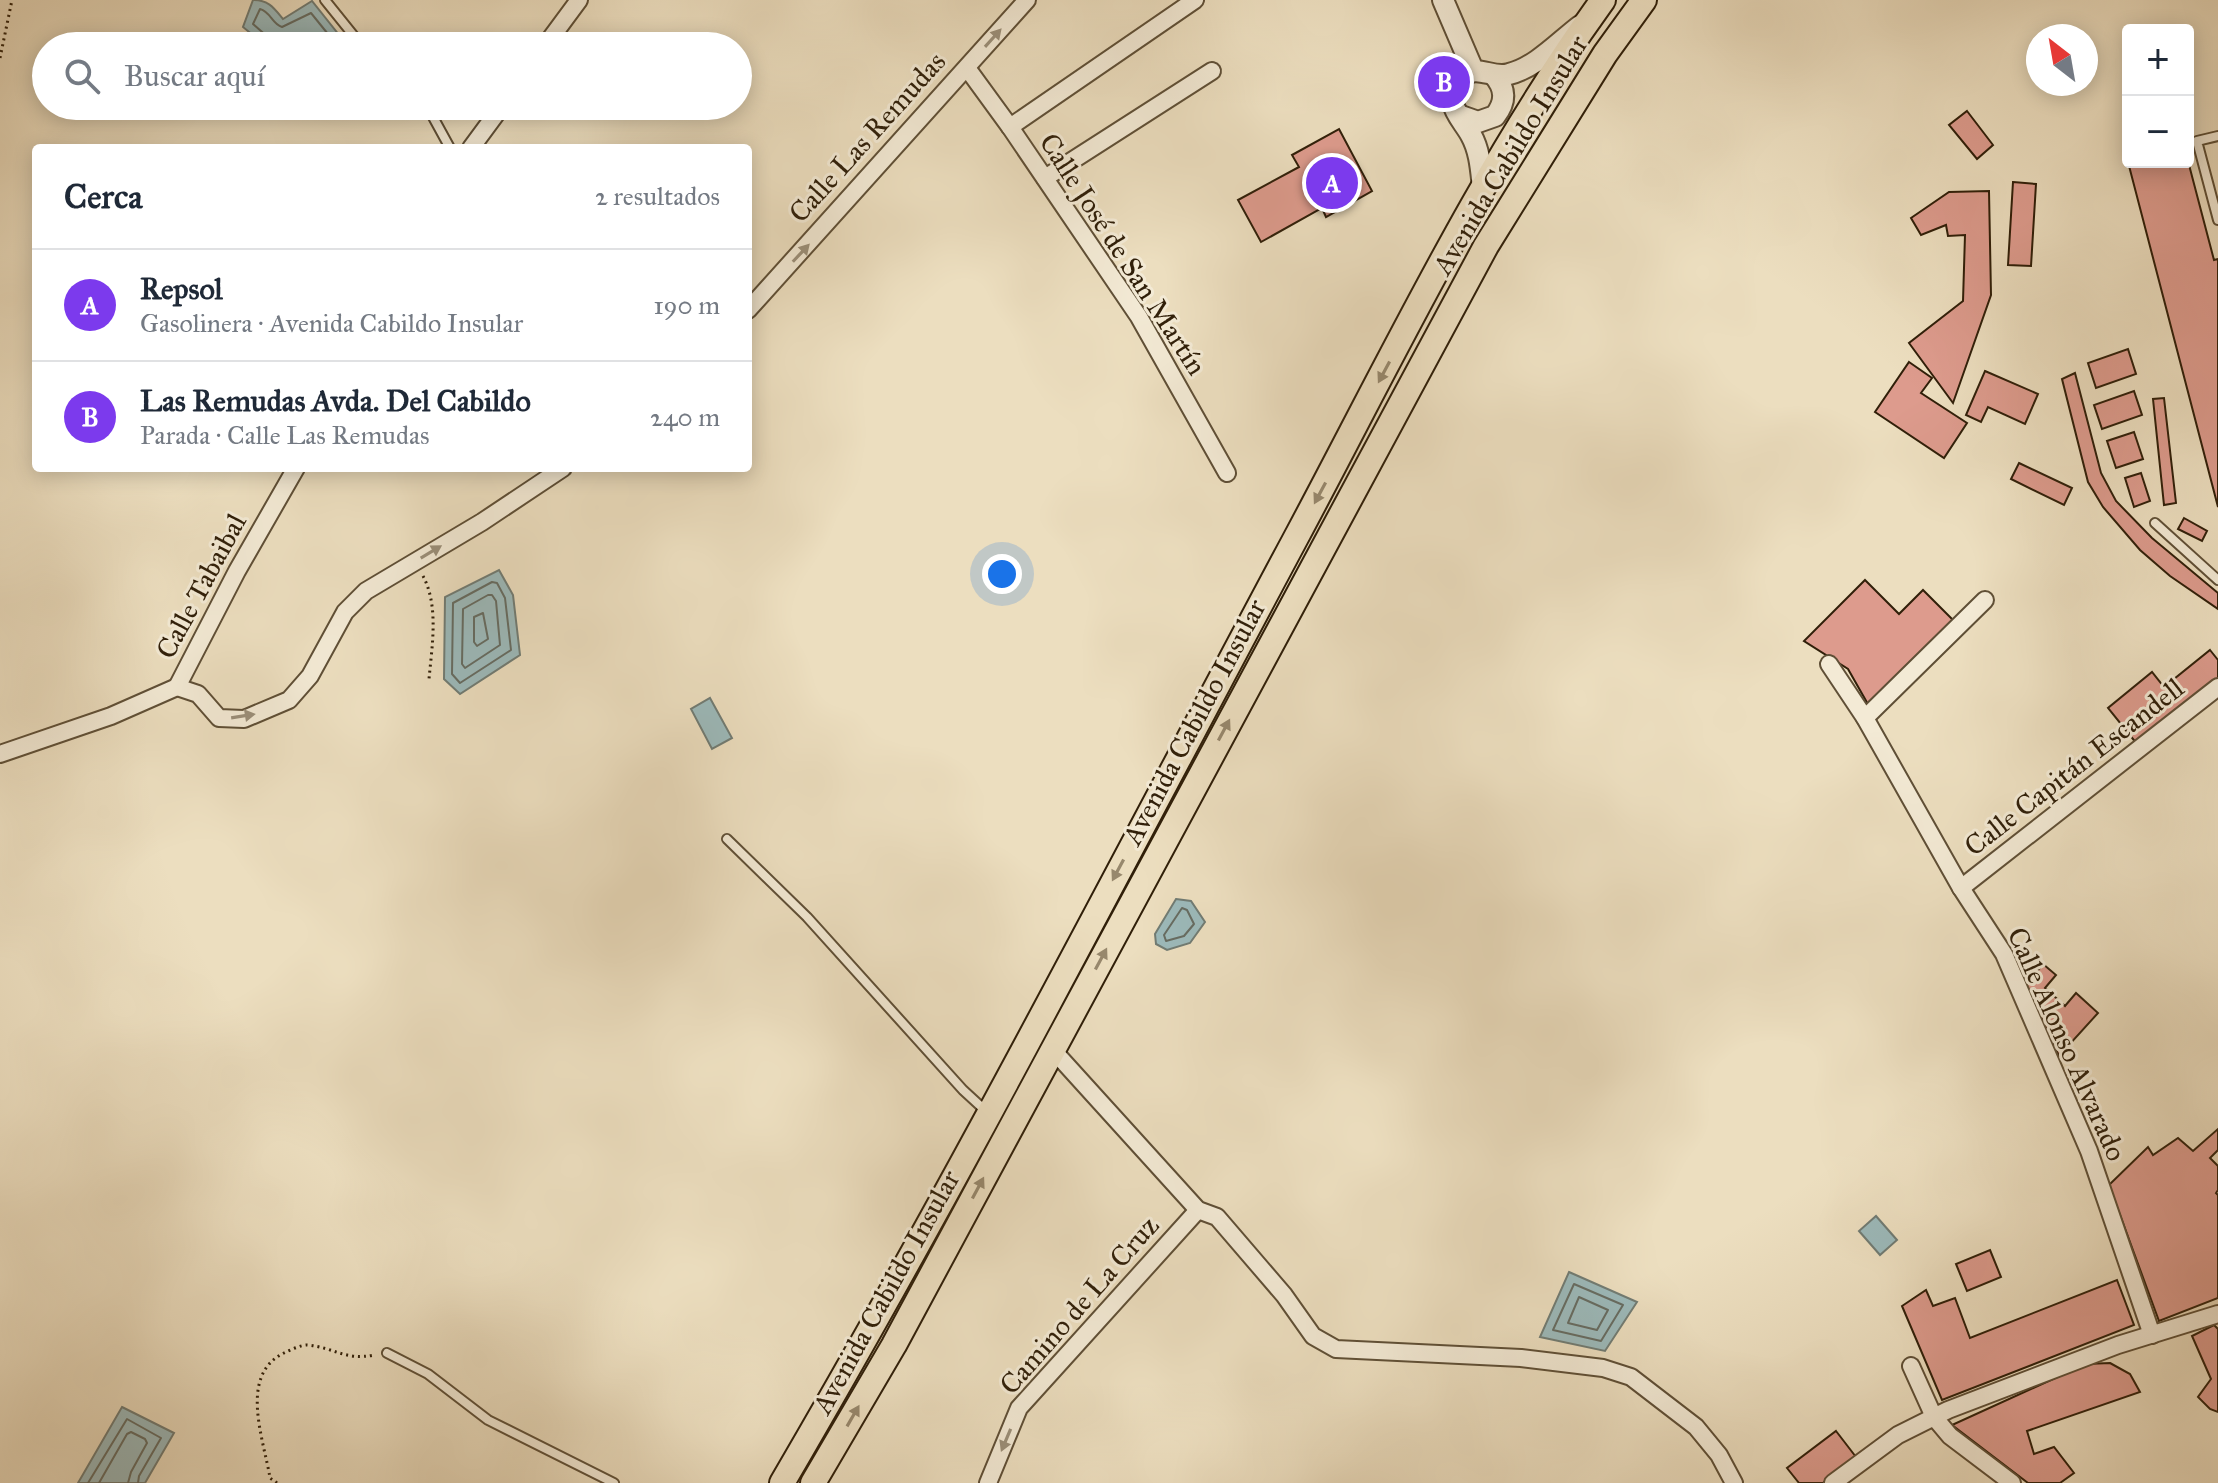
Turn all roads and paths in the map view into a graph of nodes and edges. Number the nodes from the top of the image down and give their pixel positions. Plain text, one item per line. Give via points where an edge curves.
1 (12, 0) edge
2 (325, 0) edge
3 (579, 0) edge
4 (1027, 0) edge
5 (1195, 0) edge
6 (1443, 0) edge
7 (1644, 0) edge
8 (1596, 9) edge
9 (351, 32) edge
10 (555, 32) edge
11 (0, 58) edge
12 (967, 68) junction
13 (1473, 70) junction
14 (1212, 71) dead end
15 (1494, 75) junction
16 (1461, 116) junction
17 (435, 120) edge
18 (492, 120) edge
19 (1010, 127) junction
20 (2218, 136) edge
21 (448, 144) edge
22 (474, 144) edge
23 (1045, 178) junction
24 (1483, 188) junction
25 (2218, 220) edge
26 (752, 306) edge
27 (294, 472) edge
28 (557, 472) edge
29 (1227, 473) dead end
30 (2155, 523) dead end
31 (415, 562) junction
32 (2218, 580) edge
33 (1985, 600) dead end
34 (1829, 664) dead end
35 (429, 679) dead end
36 (177, 687) junction
37 (2218, 687) edge
38 (1865, 718) junction
39 (0, 754) edge
40 (727, 839) dead end
41 (1961, 888) junction
42 (1052, 1049) junction
43 (989, 1113) junction
44 (1198, 1210) junction
45 (2218, 1314) edge
46 (2152, 1335) junction
47 (387, 1353) joint
48 (1911, 1366) dead end
49 (1934, 1417) junction
50 (277, 1483) edge
51 (614, 1483) edge
52 (782, 1483) edge
53 (813, 1483) edge
54 (988, 1483) edge
55 (1734, 1483) edge
56 (1833, 1483) edge
57 (2012, 1483) edge

1 - 11 path
2 - 9 lane
3 - 10 street
12 -> 4 street, Calle Las Remudas
5 - 19 street
6 - 13 street
42 -> 7 main road, Avenida Cabildo Insular via 1486,246
8 - 15 street via 1523,69
8 - 24 main road, Avenida Cabildo Insular
12 - 19 street, Calle José de San Martín
26 -> 12 street, Calle Las Remudas
13 - 15 street
13 - 16 street via 1456,82 1452,92
14 - 23 street
15 - 16 street via 1504,91 1495,116 1478,122
16 - 24 street via 1480,160
17 - 21 lane
18 - 22 street
19 - 23 street, Calle José de San Martín
20 - 25 lane via 2197,141
23 - 29 street, Calle José de San Martín via 1139,317
24 -> 43 main road, Avenida Cabildo Insular
27 - 36 street, Calle Tabaibal
31 -> 28 street
30 - 32 lane
31 - 35 path via 429,587
36 -> 31 street via 198,694 219,718 244,719 289,700 310,676 345,612 366,591
33 - 38 street
34 - 38 street, Calle Alonso Alvarado
36 - 39 street
37 - 41 street, Calle Capitán Escandell
38 - 41 street, Calle Alonso Alvarado
40 - 43 lane
41 - 46 street, Calle Alonso Alvarado via 2004,954 2083,1137
42 - 44 street
53 -> 42 main road, Avenida Cabildo Insular via 894,1345
43 - 52 main road, Avenida Cabildo Insular
44 -> 54 street, Camino de La Cruz via 1019,1408
44 - 55 street via 1217,1217 1313,1336 1336,1349 1521,1358 1603,1368 1631,1377 1696,1427
45 - 46 street
46 - 49 street
47 - 50 path via 357,1359 305,1345 280,1354 262,1371 256,1398 270,1478
47 - 51 lane via 428,1374 488,1420
48 - 49 street
49 - 56 street via 1898,1435
49 - 57 street via 1950,1436

